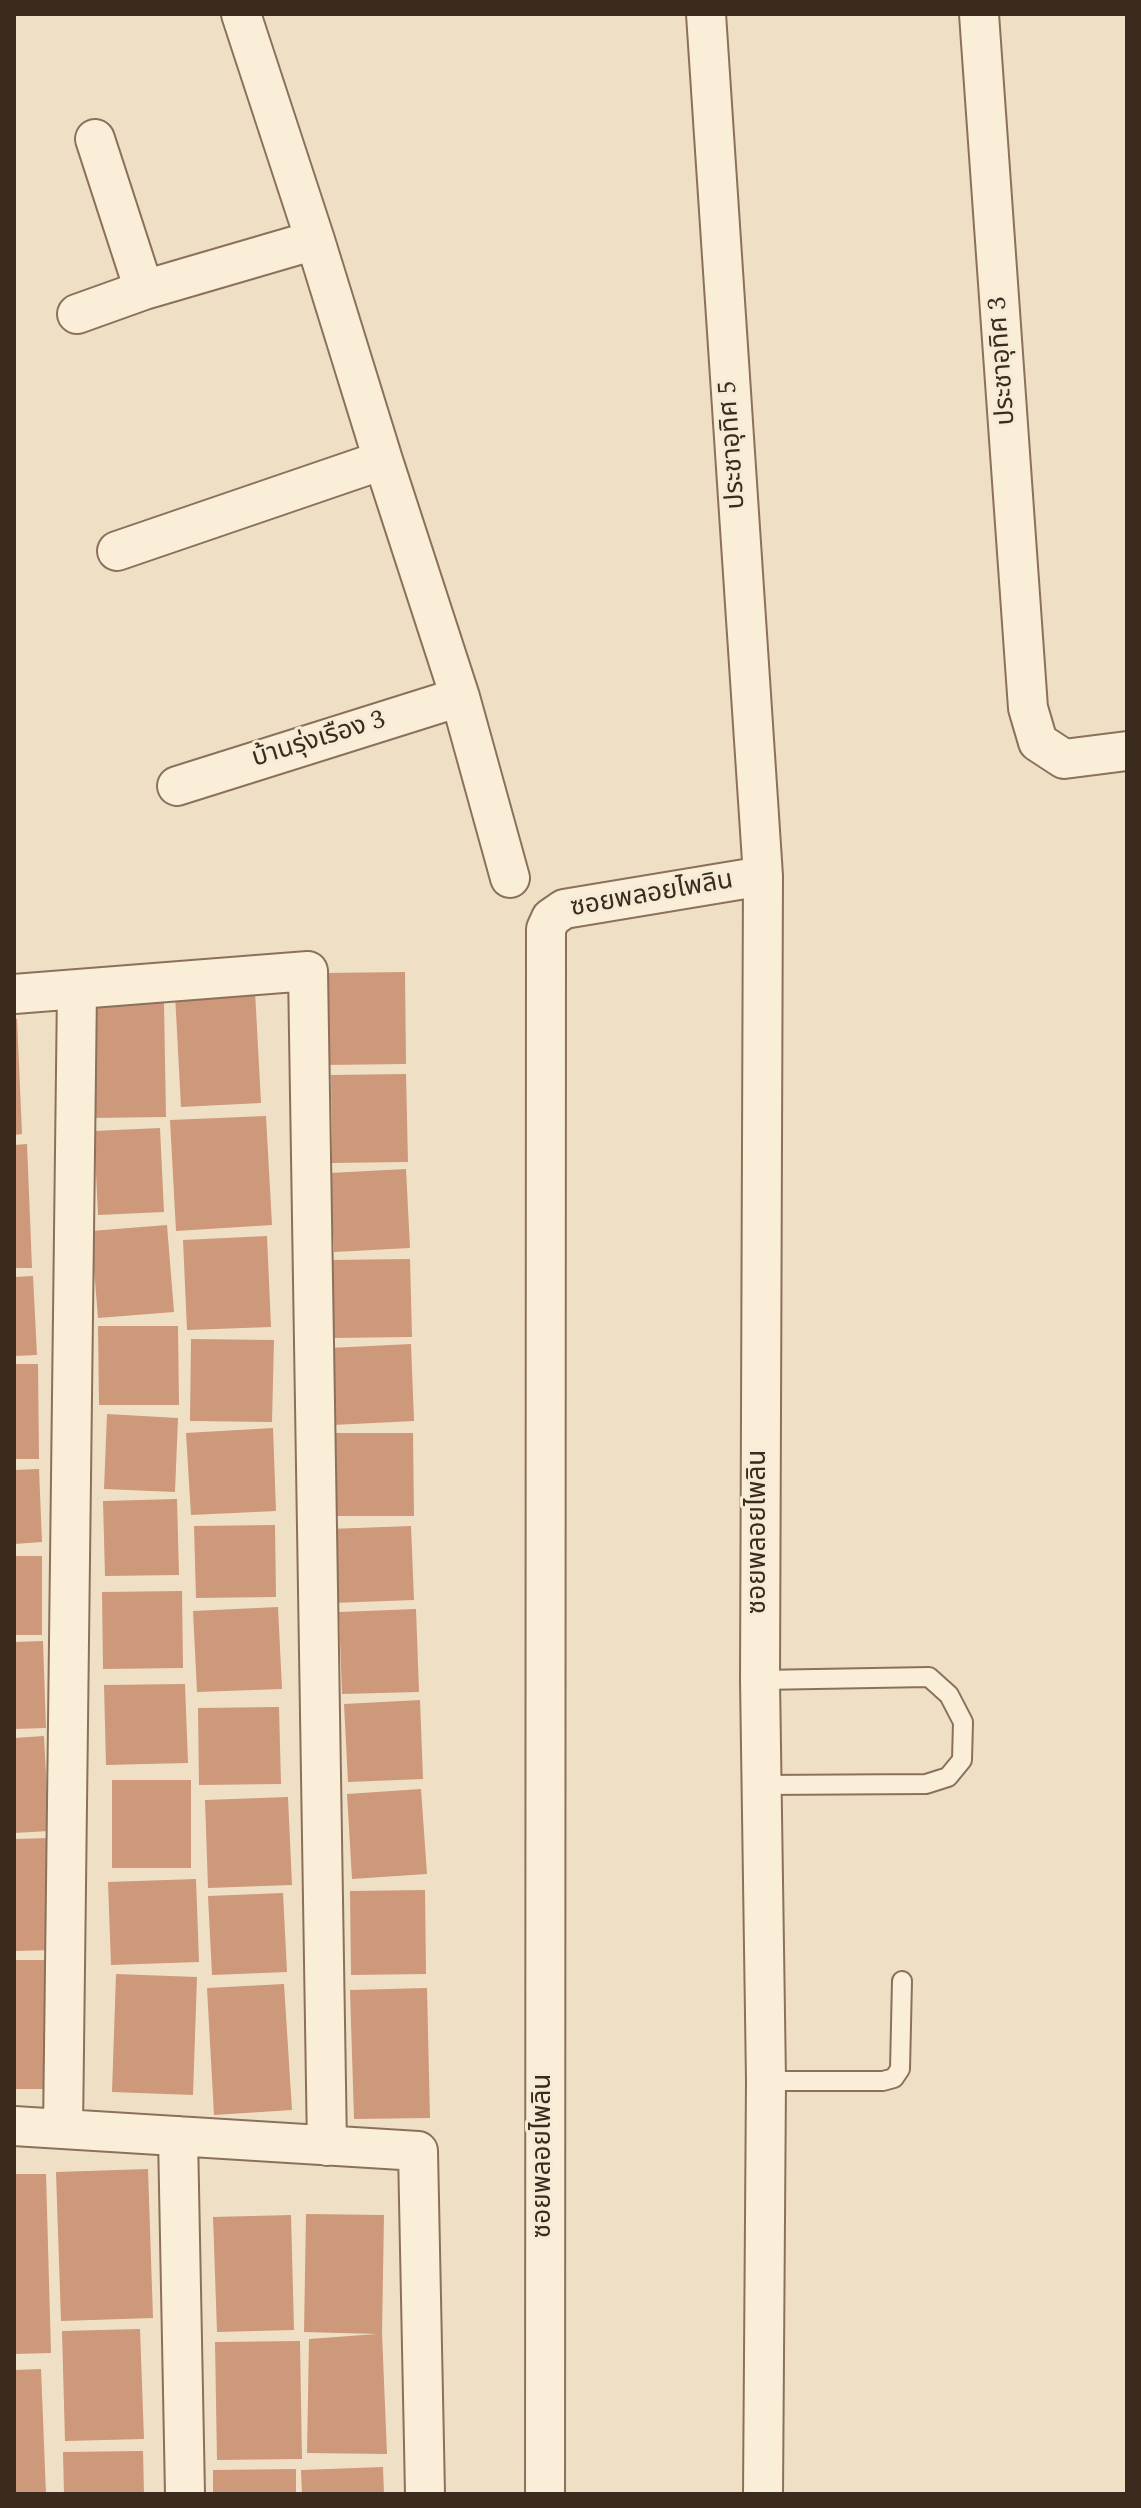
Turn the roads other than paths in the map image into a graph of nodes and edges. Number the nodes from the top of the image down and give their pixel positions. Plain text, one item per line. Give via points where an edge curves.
1 (241, 14) edge
2 (706, 14) edge
3 (979, 14) edge
4 (95, 139) dead end
5 (315, 240) junction
6 (144, 290) junction
7 (77, 314) dead end
8 (383, 460) junction
9 (117, 551) dead end
10 (460, 697) junction
11 (1127, 751) edge
12 (177, 786) dead end
13 (763, 876) junction
14 (510, 878) dead end
15 (77, 989) junction
16 (14, 994) edge
17 (760, 1680) junction
18 (761, 1785) junction
19 (902, 1981) dead end
20 (766, 2081) junction
21 (14, 2126) edge
22 (63, 2129) junction
23 (178, 2136) junction
24 (327, 2146) junction
25 (185, 2494) edge
26 (425, 2494) edge
27 (545, 2494) edge
28 (763, 2494) edge

1 - 5 street
2 - 13 street, ประชาอุทิศ 5
3 - 11 street, ประชาอุทิศ 3 via 1028,708 1038,742 1064,759
4 - 6 street
5 - 6 street
5 - 8 street
6 - 7 street
8 - 9 street
8 - 10 street
10 - 12 street, บ้านรุ่งเรือง 3
10 - 14 street
13 - 17 street, ซอยพลอยไพลิน
13 - 27 street, ซอยพลอยไพลิน via 564,909 546,929
15 - 16 street
15 - 22 street
15 - 24 street via 308,971
17 - 18 street, ซอยพลอยไพลิน
17 - 18 lane via 929,1677 949,1695 963,1722 962,1760 948,1777 926,1784
18 - 20 street, ซอยพลอยไพลิน
19 - 20 lane via 900,2069 894,2078
20 - 28 street, ซอยพลอยไพลิน
21 - 22 street
22 - 23 street
23 - 24 street
23 - 25 street
24 - 26 street via 418,2151

